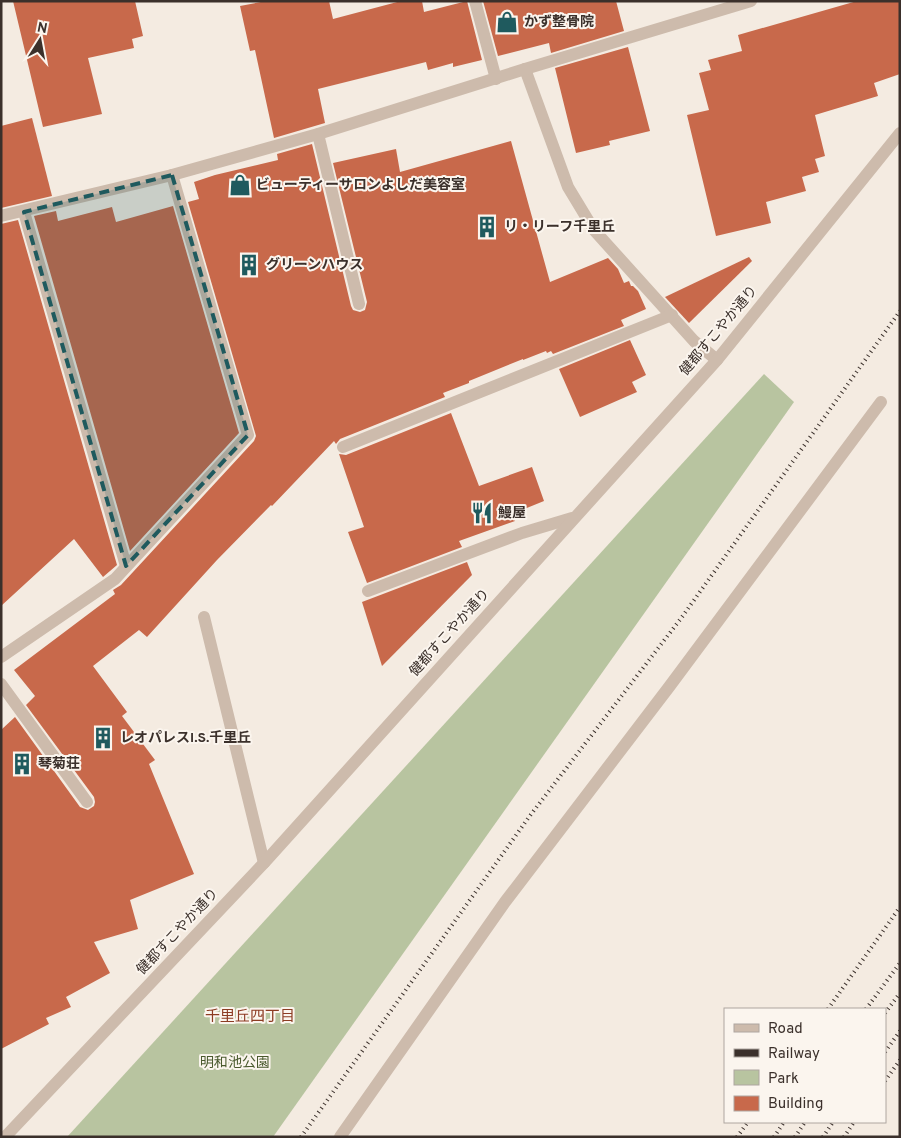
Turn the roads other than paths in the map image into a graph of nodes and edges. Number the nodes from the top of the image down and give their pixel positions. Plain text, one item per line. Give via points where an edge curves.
1 (475, 1) edge
2 (751, 1) edge
3 (525, 69) junction
4 (496, 79) junction
5 (900, 133) edge
6 (318, 134) junction
7 (172, 175) junction
8 (24, 212) junction
9 (1, 216) edge
10 (359, 304) dead end
11 (672, 316) junction
12 (716, 360) junction
13 (881, 402) dead end
14 (343, 447) dead end
15 (574, 518) junction
16 (126, 566) junction
17 (368, 591) dead end
18 (204, 618) dead end
19 (1, 656) edge
20 (1, 684) edge
21 (88, 802) dead end
22 (264, 863) junction
23 (4, 1137) edge
24 (340, 1137) edge

1 - 4 street
2 - 3 street
3 - 4 street
3 - 11 street via 568,186 589,223
4 - 6 street
5 - 12 street, 健都すこやか通り
6 - 7 street
6 - 10 street
7 - 8 street
7 - 16 street via 248,435
8 - 9 street
8 - 16 street
11 - 12 street
11 - 14 street
12 - 15 street, 健都すこやか通り
13 - 24 street via 506,902
15 - 17 street
15 - 22 street, 健都すこやか通り
16 - 19 street via 115,579
18 - 22 street
20 - 21 street
22 - 23 street, 健都すこやか通り

